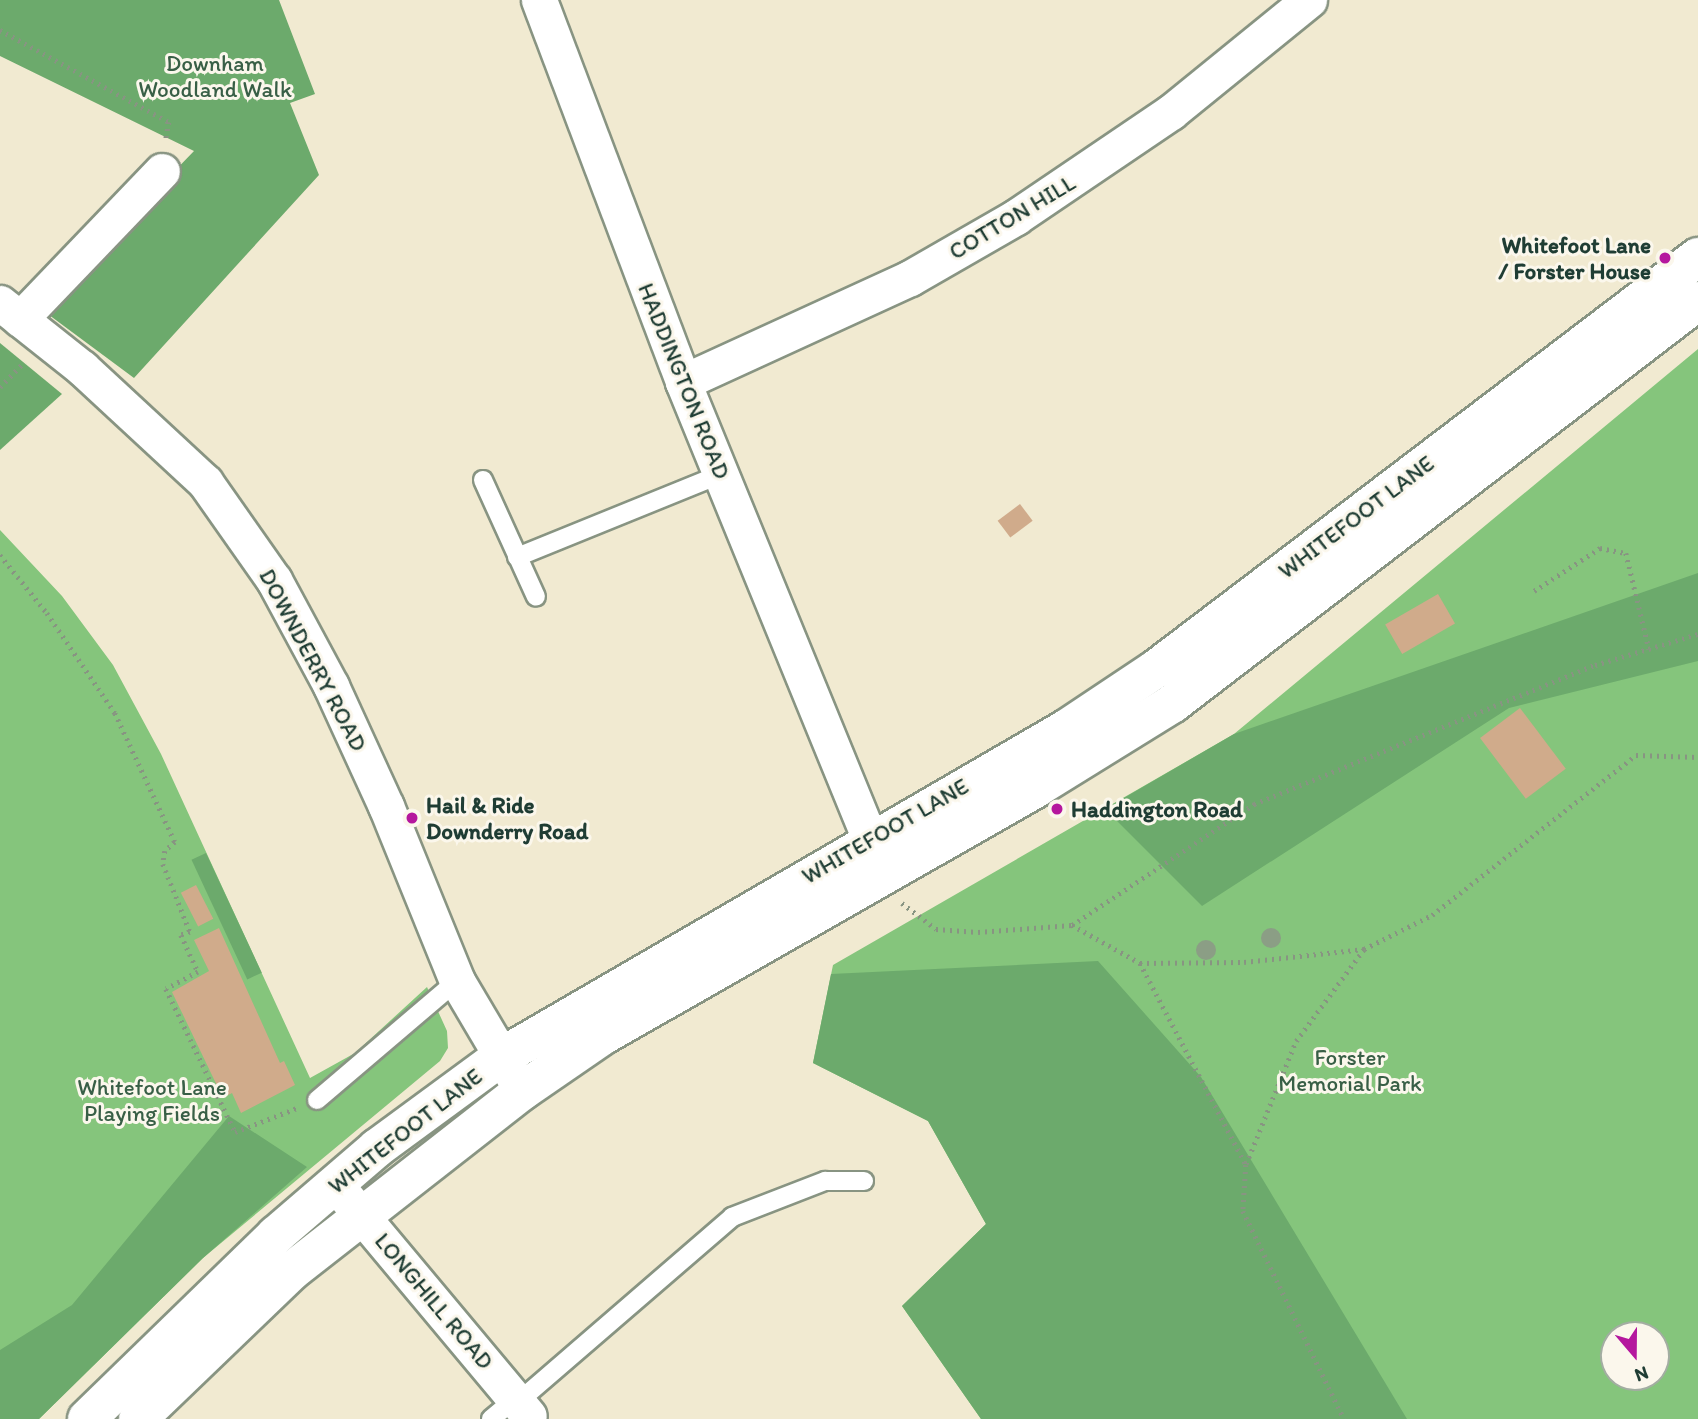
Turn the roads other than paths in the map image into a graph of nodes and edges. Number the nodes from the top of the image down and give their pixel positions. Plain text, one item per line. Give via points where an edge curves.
1 (539, 0) edge
2 (1309, 0) edge
3 (162, 171) road end
4 (1698, 257) edge
5 (1698, 301) edge
6 (10, 311) edge
7 (683, 382) junction
8 (721, 474) junction
9 (483, 480) dead end
10 (517, 557) junction
11 (536, 597) dead end
12 (870, 839) junction
13 (894, 890) junction
14 (457, 981) junction
15 (501, 1057) junction
16 (522, 1091) junction
17 (317, 1100) road end
18 (864, 1181) dead end
19 (335, 1184) junction
20 (362, 1214) junction
21 (517, 1411) edge
22 (87, 1419) edge
23 (138, 1419) edge

1 - 7 street, HADDINGTON ROAD
2 - 7 street, COTTON HILL via 1171,112 1016,217 910,278
3 - 6 street
4 - 12 street, WHITEFOOT LANE via 1156,669 1066,729
5 - 13 street, WHITEFOOT LANE via 1172,704
6 - 14 street, DOWNDERRY ROAD via 82,368 205,482 274,580 331,686 381,794
7 - 8 street, HADDINGTON ROAD
8 - 10 lane
8 - 12 street, HADDINGTON ROAD
9 - 10 lane
10 - 11 lane
12 - 13 street, HADDINGTON ROAD
12 - 15 street, WHITEFOOT LANE
13 - 16 street, WHITEFOOT LANE via 603,1036
14 - 15 street, DOWNDERRY ROAD
14 - 17 lane
15 - 16 street, DOWNDERRY ROAD
15 - 19 street, WHITEFOOT LANE
16 - 20 street, WHITEFOOT LANE
18 - 21 lane via 825,1181 732,1217
19 - 20 street, LONGHILL ROAD
19 - 22 street, WHITEFOOT LANE via 197,1308
20 - 21 street, LONGHILL ROAD
20 - 23 street, WHITEFOOT LANE via 233,1324

